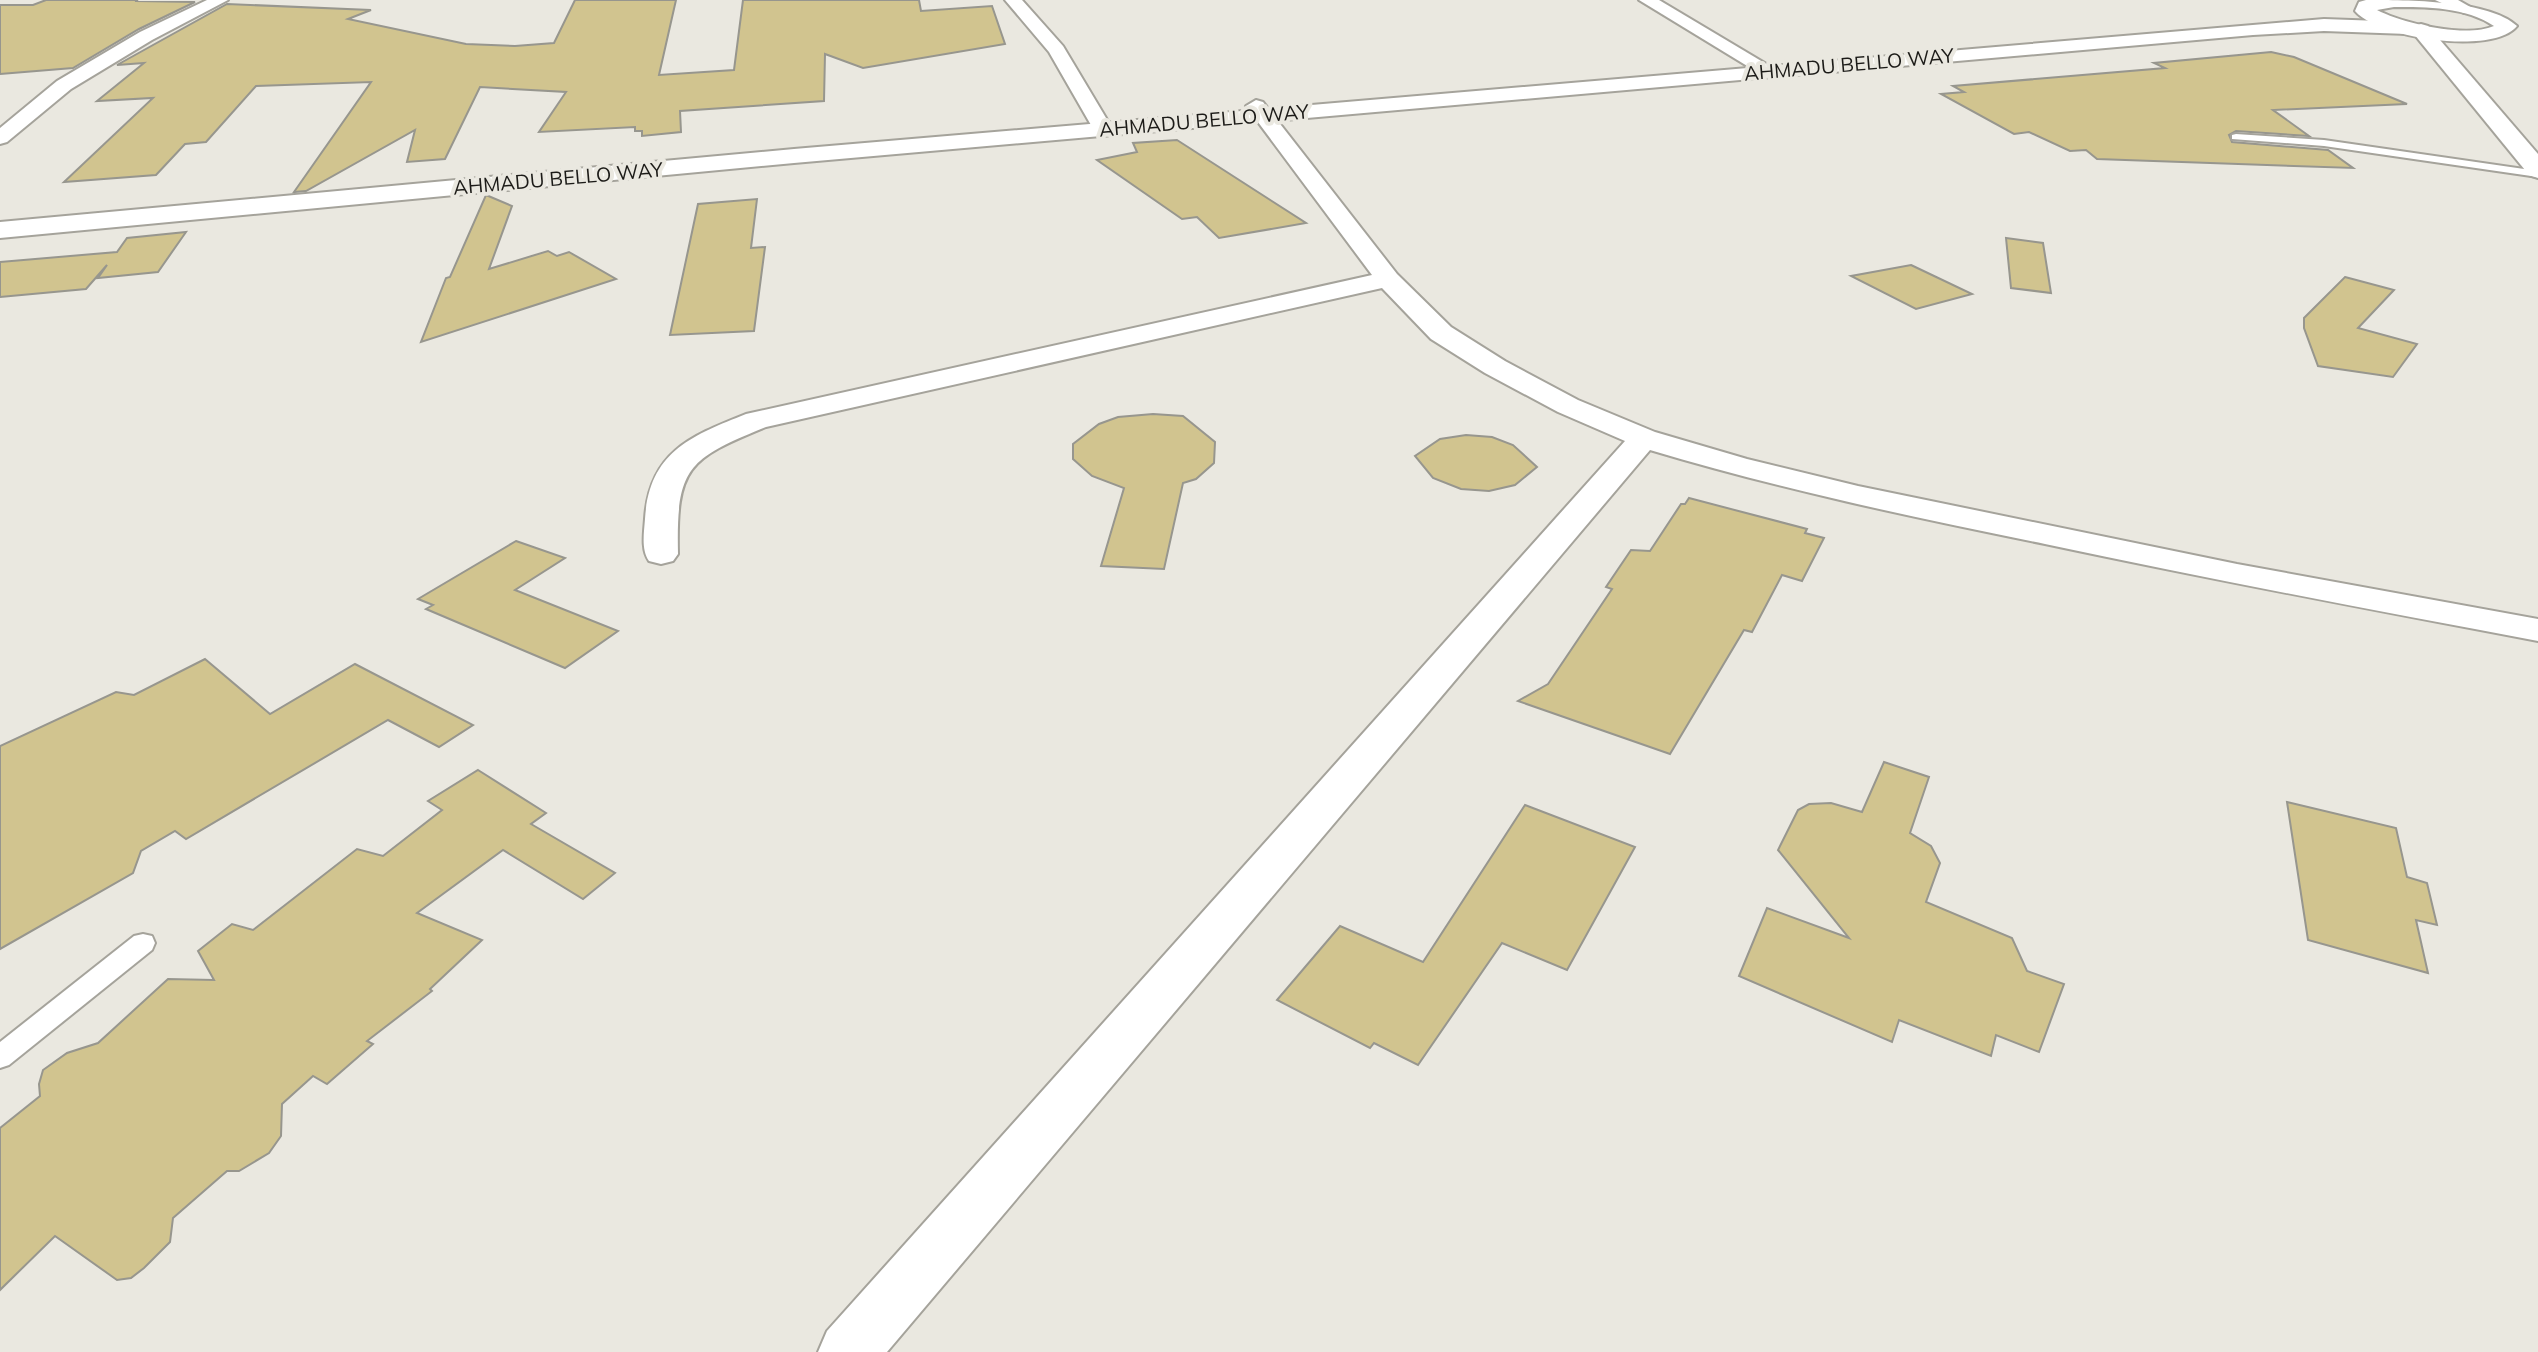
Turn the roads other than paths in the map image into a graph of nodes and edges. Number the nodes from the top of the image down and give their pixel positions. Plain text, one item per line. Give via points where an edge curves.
1 (220, 0) edge
2 (1013, 0) edge
3 (1647, 0) edge
4 (2396, 0) edge
5 (2443, 0) edge
6 (2361, 6) edge
7 (2464, 8) junction
8 (2481, 28) junction
9 (2415, 29) junction
10 (2528, 35) dead end
11 (1919, 54) junction
12 (1761, 67) junction
13 (1260, 110) junction
14 (1099, 124) junction
15 (2538, 136) edge
16 (2236, 137) dead end
17 (0, 138) edge
18 (2538, 172) edge
19 (0, 217) edge
20 (0, 230) edge
21 (1388, 279) junction
22 (1644, 438) junction
23 (661, 554) dead end
24 (2538, 630) edge
25 (143, 943) dead end
26 (0, 1057) edge
27 (848, 1352) edge

1 - 17 street via 64,85
2 - 14 street via 1057,50
3 - 12 street
4 - 6 main road, AHMADU BELLO WAY
4 - 7 main road, AHMADU BELLO WAY
5 - 7 street
6 - 9 main road via 2372,17
6 - 11 main road, AHMADU BELLO WAY
7 - 8 main road, AHMADU BELLO WAY
8 - 9 main road
8 - 10 main road
8 - 15 main road via 2480,71
9 - 11 main road, AHMADU BELLO WAY via 2279,27
9 - 18 main road
11 - 12 main road, AHMADU BELLO WAY
12 - 13 main road, AHMADU BELLO WAY
13 - 14 main road, AHMADU BELLO WAY
13 - 21 street
14 - 19 main road, AHMADU BELLO WAY
14 - 20 main road, AHMADU BELLO WAY
16 - 18 lane via 2324,143
21 - 22 street via 1441,333 1495,367
21 - 23 street via 757,420 713,438 675,466 662,505
22 - 24 street via 1858,496
22 - 27 street
25 - 26 lane

